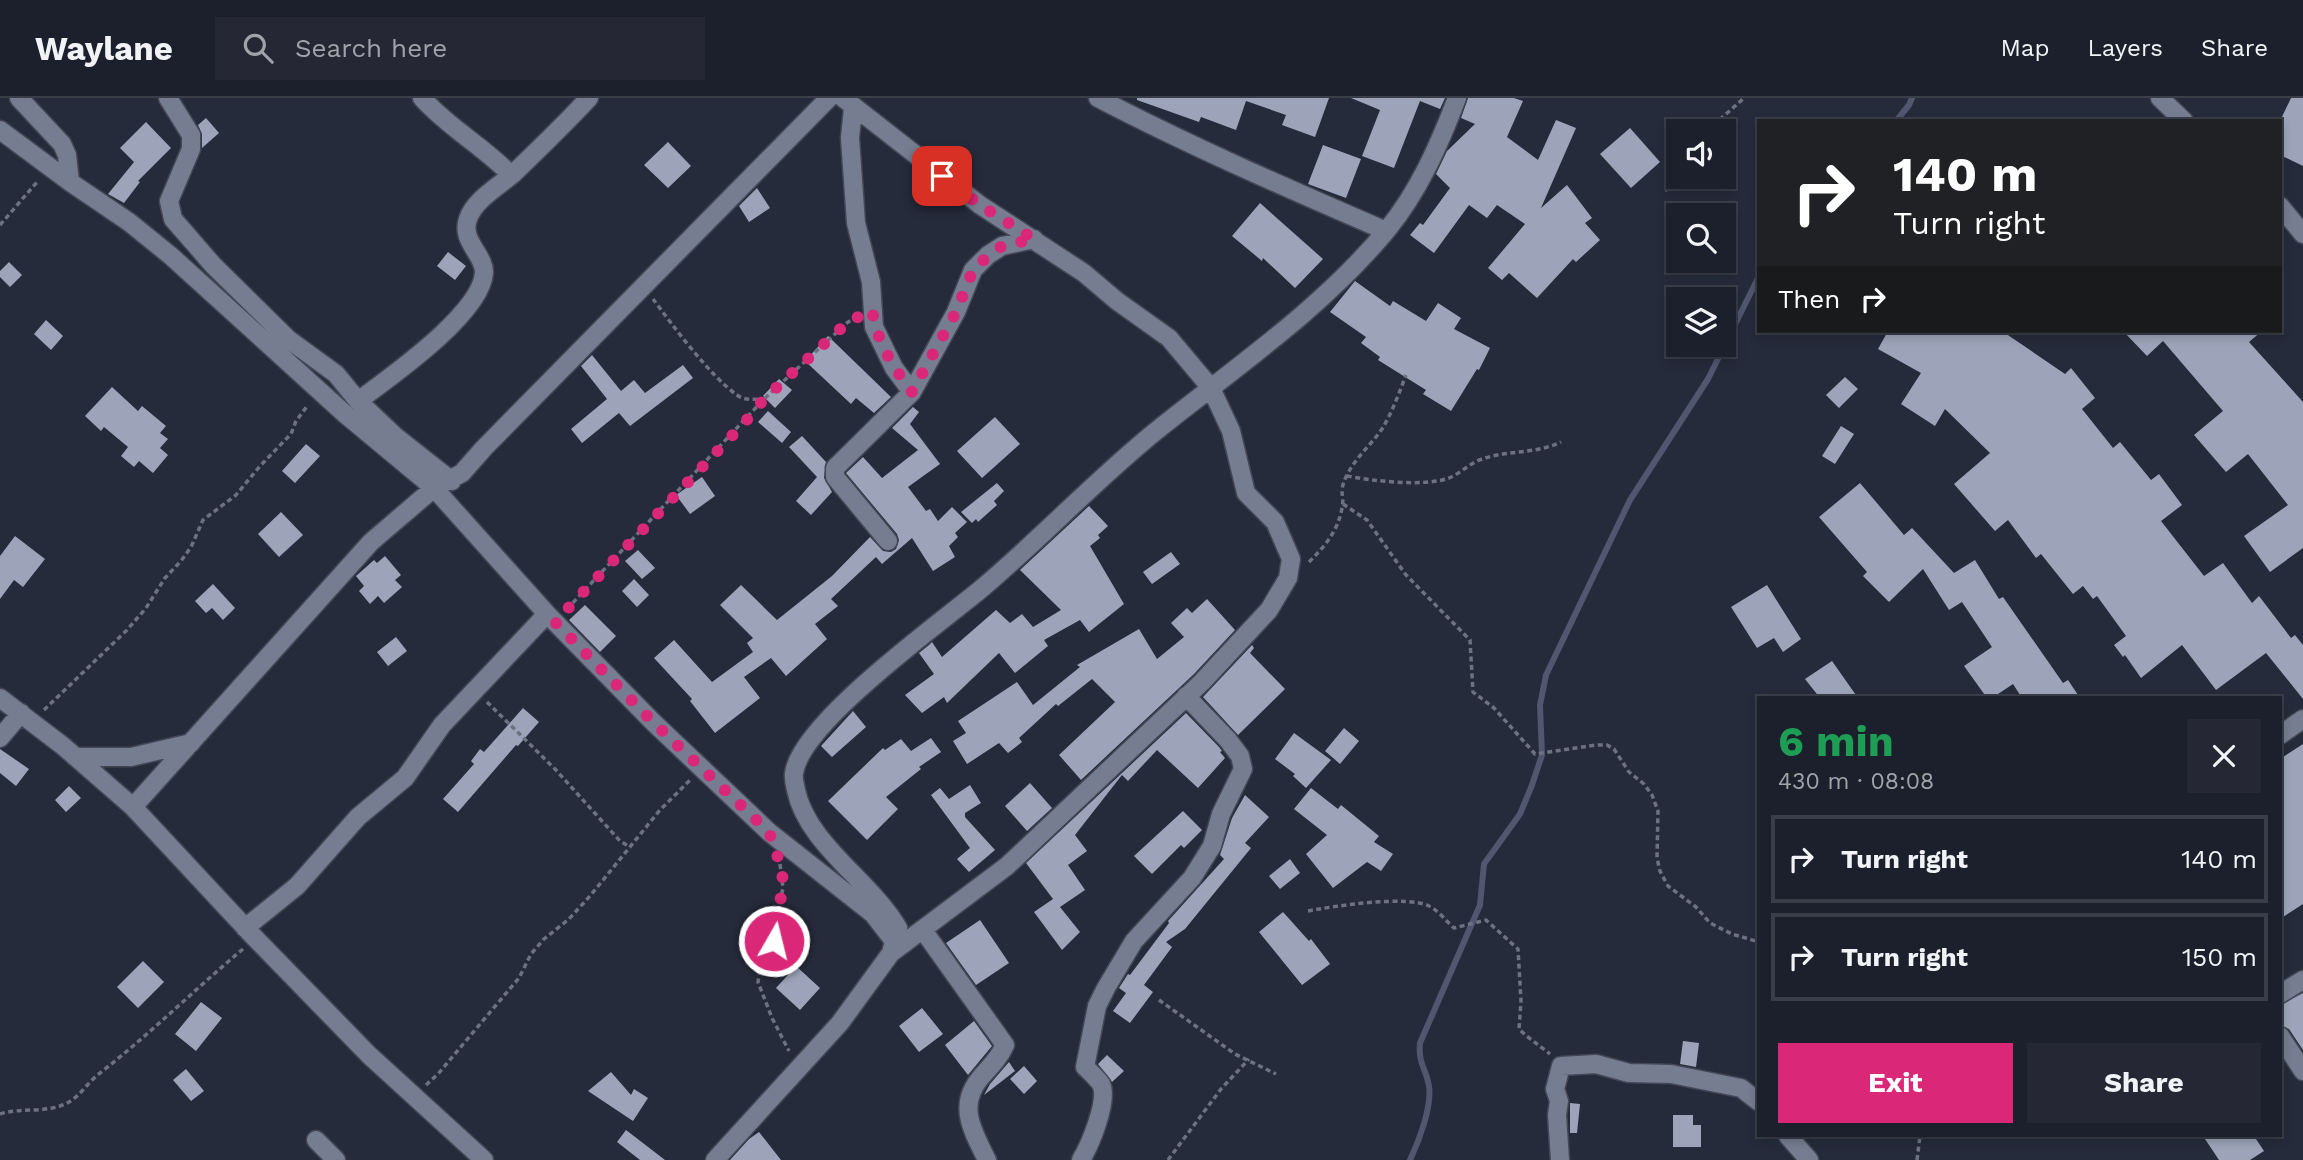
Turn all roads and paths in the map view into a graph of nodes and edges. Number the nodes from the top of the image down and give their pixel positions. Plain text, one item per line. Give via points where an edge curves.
1 (19, 98) edge
2 (168, 98) edge
3 (422, 98) edge
4 (589, 98) edge
5 (829, 98) edge
6 (1098, 98) edge
7 (1457, 98) edge
8 (1744, 98) edge
9 (2160, 98) edge
10 (848, 103) edge
11 (1720, 119) edge
12 (2182, 119) edge
13 (0, 130) edge
14 (50, 167) junction
15 (512, 175) junction
16 (70, 182) junction
17 (2282, 208) edge
18 (0, 225) edge
19 (1386, 231) junction
20 (2302, 232) edge
21 (1034, 239) junction
22 (643, 286) junction
23 (872, 310) junction
24 (1406, 375) dead end
25 (1211, 388) junction
26 (320, 391) junction
27 (912, 392) junction
28 (764, 399) junction
29 (358, 401) junction
30 (1561, 442) dead end
31 (1347, 476) junction
32 (452, 481) junction
33 (435, 488) junction
34 (1343, 504) junction
35 (888, 541) dead end
36 (1307, 565) dead end
37 (551, 618) junction
38 (475, 690) junction
39 (1186, 696) junction
40 (0, 698) edge
41 (26, 716) junction
42 (2303, 719) edge
43 (2282, 734) edge
44 (0, 738) edge
45 (191, 743) junction
46 (75, 757) junction
47 (702, 769) junction
48 (133, 807) junction
49 (769, 832) junction
50 (630, 847) junction
51 (1308, 911) dead end
52 (923, 930) junction
53 (250, 933) junction
54 (1757, 941) edge
55 (893, 947) junction
56 (2303, 980) edge
57 (2282, 993) edge
58 (1159, 1000) dead end
59 (2282, 1039) edge
60 (1249, 1059) junction
61 (1561, 1066) junction
62 (799, 1068) junction
63 (2303, 1071) edge
64 (1276, 1074) dead end
65 (414, 1096) junction
66 (1757, 1100) edge
67 (0, 1114) edge
68 (1789, 1137) edge
69 (1920, 1137) edge
70 (316, 1140) dead end
71 (336, 1160) edge
72 (484, 1160) edge
73 (715, 1160) edge
74 (987, 1160) edge
75 (1081, 1160) edge
76 (1168, 1160) edge
77 (1560, 1160) edge
78 (1809, 1160) edge
79 (1917, 1160) edge

1 - 16 street via 62,144
2 - 29 street via 191,135 191,149 169,201 173,219 250,303 288,339 336,374
3 - 15 street
4 - 15 street
5 - 22 street
6 - 19 street
7 - 19 street via 1425,173
8 - 11 path
9 - 12 street
10 - 21 street via 980,205
10 - 23 street via 855,212 871,282
13 - 14 street
14 - 16 street
14 - 18 path
15 - 29 street via 467,219 467,234 484,272 463,313 414,359
16 - 26 street via 171,256
17 - 20 street
19 - 25 street via 1285,332
21 - 25 street via 1168,338
21 - 27 street via 1002,246 973,270 956,312
22 - 28 path via 738,397
22 - 32 street
23 - 27 street via 882,346
23 - 28 path via 848,322
24 - 31 path via 1381,431
25 - 39 street via 1231,431 1246,493 1275,522 1291,559 1284,585 1269,610
25 - 55 street via 850,697 804,750 793,774 799,806 835,856 890,914 898,928
26 - 33 street
26 - 41 path via 300,414 291,434 236,495 203,520 191,547 118,641
27 - 35 street via 835,468 835,477
28 - 37 path
29 - 32 street
30 - 31 path via 1482,459 1440,480 1404,482
31 - 34 path via 1340,491
32 - 33 street
33 - 37 street
33 - 45 street via 371,542
34 - 36 path via 1327,544
34 - 54 path via 1367,520 1406,575 1469,640 1473,692 1494,708 1535,754 1596,745 1614,750 1652,795 1658,811 1657,858 1668,886 1710,923
37 - 38 street
37 - 47 street
38 - 50 path
38 - 53 street via 442,725 405,778 358,817
39 - 52 street via 1007,866
39 - 75 street via 1228,740 1243,769 1206,856 1134,941 1097,1006 1085,1066 1102,1085 1102,1103
40 - 41 street
41 - 44 street
41 - 46 street
42 - 43 street
45 - 46 street via 131,757
45 - 48 street
46 - 48 street
47 - 49 street
47 - 50 path
48 - 53 street
49 - 55 street via 873,914
49 - 62 path via 782,869 783,888 774,941 758,982
50 - 65 path via 590,897 544,939 519,978
51 - 61 path via 1355,903 1422,903 1434,907 1454,928 1486,920 1518,949 1519,1029
52 - 55 street
52 - 74 street via 1005,1045 971,1088 967,1102
53 - 65 street
53 - 67 path via 70,1102
55 - 62 street via 840,1023
56 - 57 street
58 - 60 path
59 - 63 street
60 - 64 path
60 - 76 path
61 - 66 street via 1596,1064 1629,1073 1671,1074 1741,1088
61 - 77 street via 1555,1089
62 - 73 street
65 - 72 street
68 - 78 street
69 - 79 path
70 - 71 street

